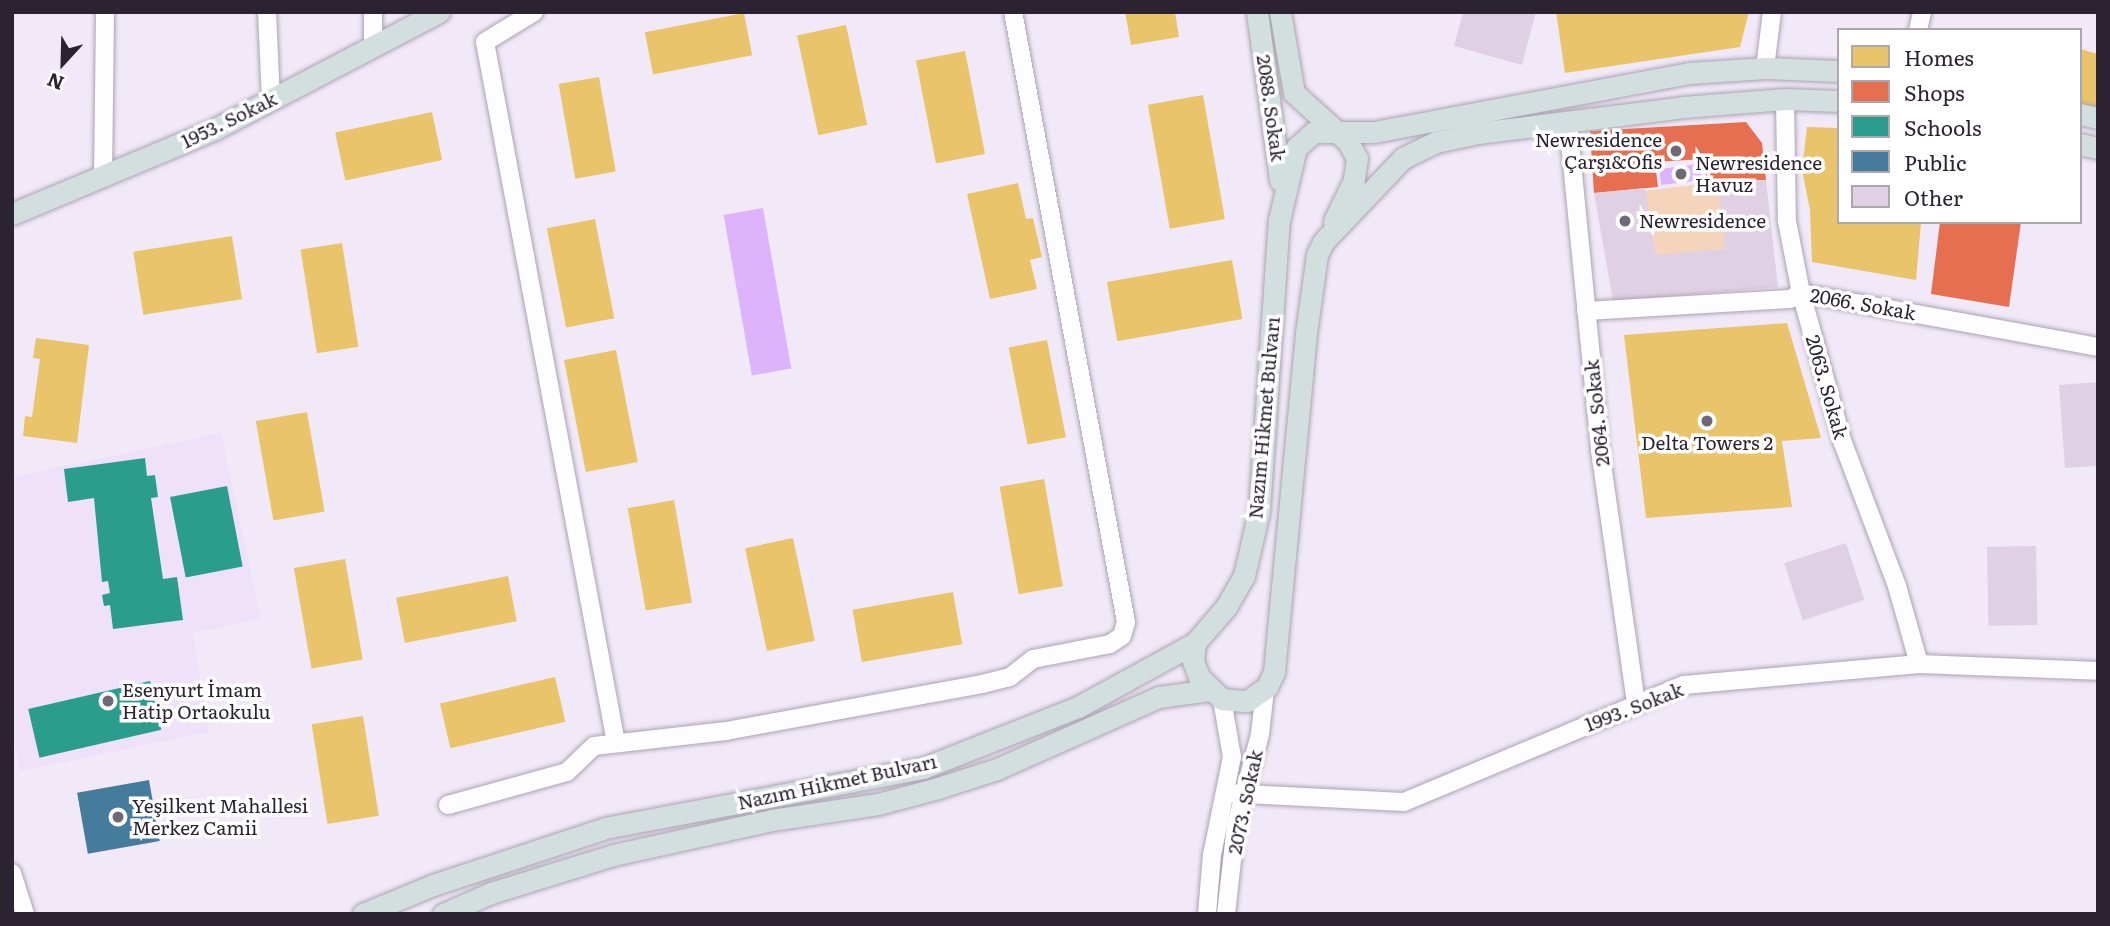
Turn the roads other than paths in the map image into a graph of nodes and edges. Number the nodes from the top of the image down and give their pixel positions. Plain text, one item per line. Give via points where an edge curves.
1 (105, 12) edge
2 (267, 12) edge
3 (373, 12) edge
4 (439, 12) edge
5 (534, 12) edge
6 (1013, 12) edge
7 (1256, 12) edge
8 (1280, 12) edge
9 (1772, 12) edge
10 (373, 47) junction
11 (1765, 68) junction
12 (1837, 71) edge
13 (1785, 99) junction
14 (271, 100) junction
15 (1837, 102) edge
16 (1568, 122) junction
17 (1336, 131) junction
18 (103, 178) junction
19 (1281, 204) junction
20 (12, 214) edge
21 (1323, 242) junction
22 (1801, 293) junction
23 (1586, 311) junction
24 (2098, 347) edge
25 (1195, 643) junction
26 (1919, 664) junction
27 (2098, 671) edge
28 (1265, 690) junction
29 (1216, 694) junction
30 (1636, 702) junction
31 (616, 743) junction
32 (1234, 793) junction
33 (448, 804) dead end
34 (12, 873) edge
35 (25, 914) edge
36 (363, 914) edge
37 (443, 914) edge
38 (1207, 914) edge
39 (1226, 914) edge

1 - 18 street
2 - 14 street
3 - 10 street
4 - 10 main road, 1953. Sokak
5 - 31 street via 485,42
6 - 31 street via 1126,622 1122,636 1110,644 1033,659 1010,677 982,684 709,733
7 - 19 main road, 2088. Sokak via 1280,160
8 - 17 main road via 1294,93
9 - 11 street
10 - 14 main road, 1953. Sokak
11 - 12 main road, Nazım Hikmet Bulvarı
11 - 17 main road, Nazım Hikmet Bulvarı via 1690,73 1374,132
13 - 15 main road
13 - 16 main road
13 - 22 street, 2063. Sokak via 1787,221
14 - 18 main road, 1953. Sokak
16 - 21 main road via 1436,142 1403,158
16 - 23 street, 2064. Sokak
17 - 19 main road, Nazım Hikmet Bulvarı via 1314,132 1296,148
17 - 21 main road, Nazım Hikmet Bulvarı via 1353,149 1358,167
18 - 20 main road, 1953. Sokak
19 - 25 main road, Nazım Hikmet Bulvarı via 1259,511 1244,576 1226,607
21 - 28 main road, Nazım Hikmet Bulvarı via 1306,333 1274,672
22 - 23 street, 2066. Sokak via 1790,299 1695,301
22 - 24 street, 2066. Sokak
22 - 26 street, 2063. Sokak via 1843,443 1896,586
23 - 30 street, 2064. Sokak via 1600,450
25 - 29 main road via 1193,661
25 - 36 main road, Nazım Hikmet Bulvarı via 1078,707 923,768 606,828 433,885
26 - 27 street, 1993. Sokak
26 - 30 street, 1993. Sokak via 1684,685
28 - 29 main road, Nazım Hikmet Bulvarı via 1247,701
28 - 32 street, 2073. Sokak via 1260,734
29 - 32 street, 2073. Sokak via 1232,757
29 - 37 main road, Nazım Hikmet Bulvarı via 1159,697 997,769 937,788 878,804 772,820 613,855 491,893
30 - 32 street, 1993. Sokak via 1404,802
31 - 33 street via 594,746 567,772
32 - 38 street, 2073. Sokak
32 - 39 street, 2073. Sokak
34 - 35 street

